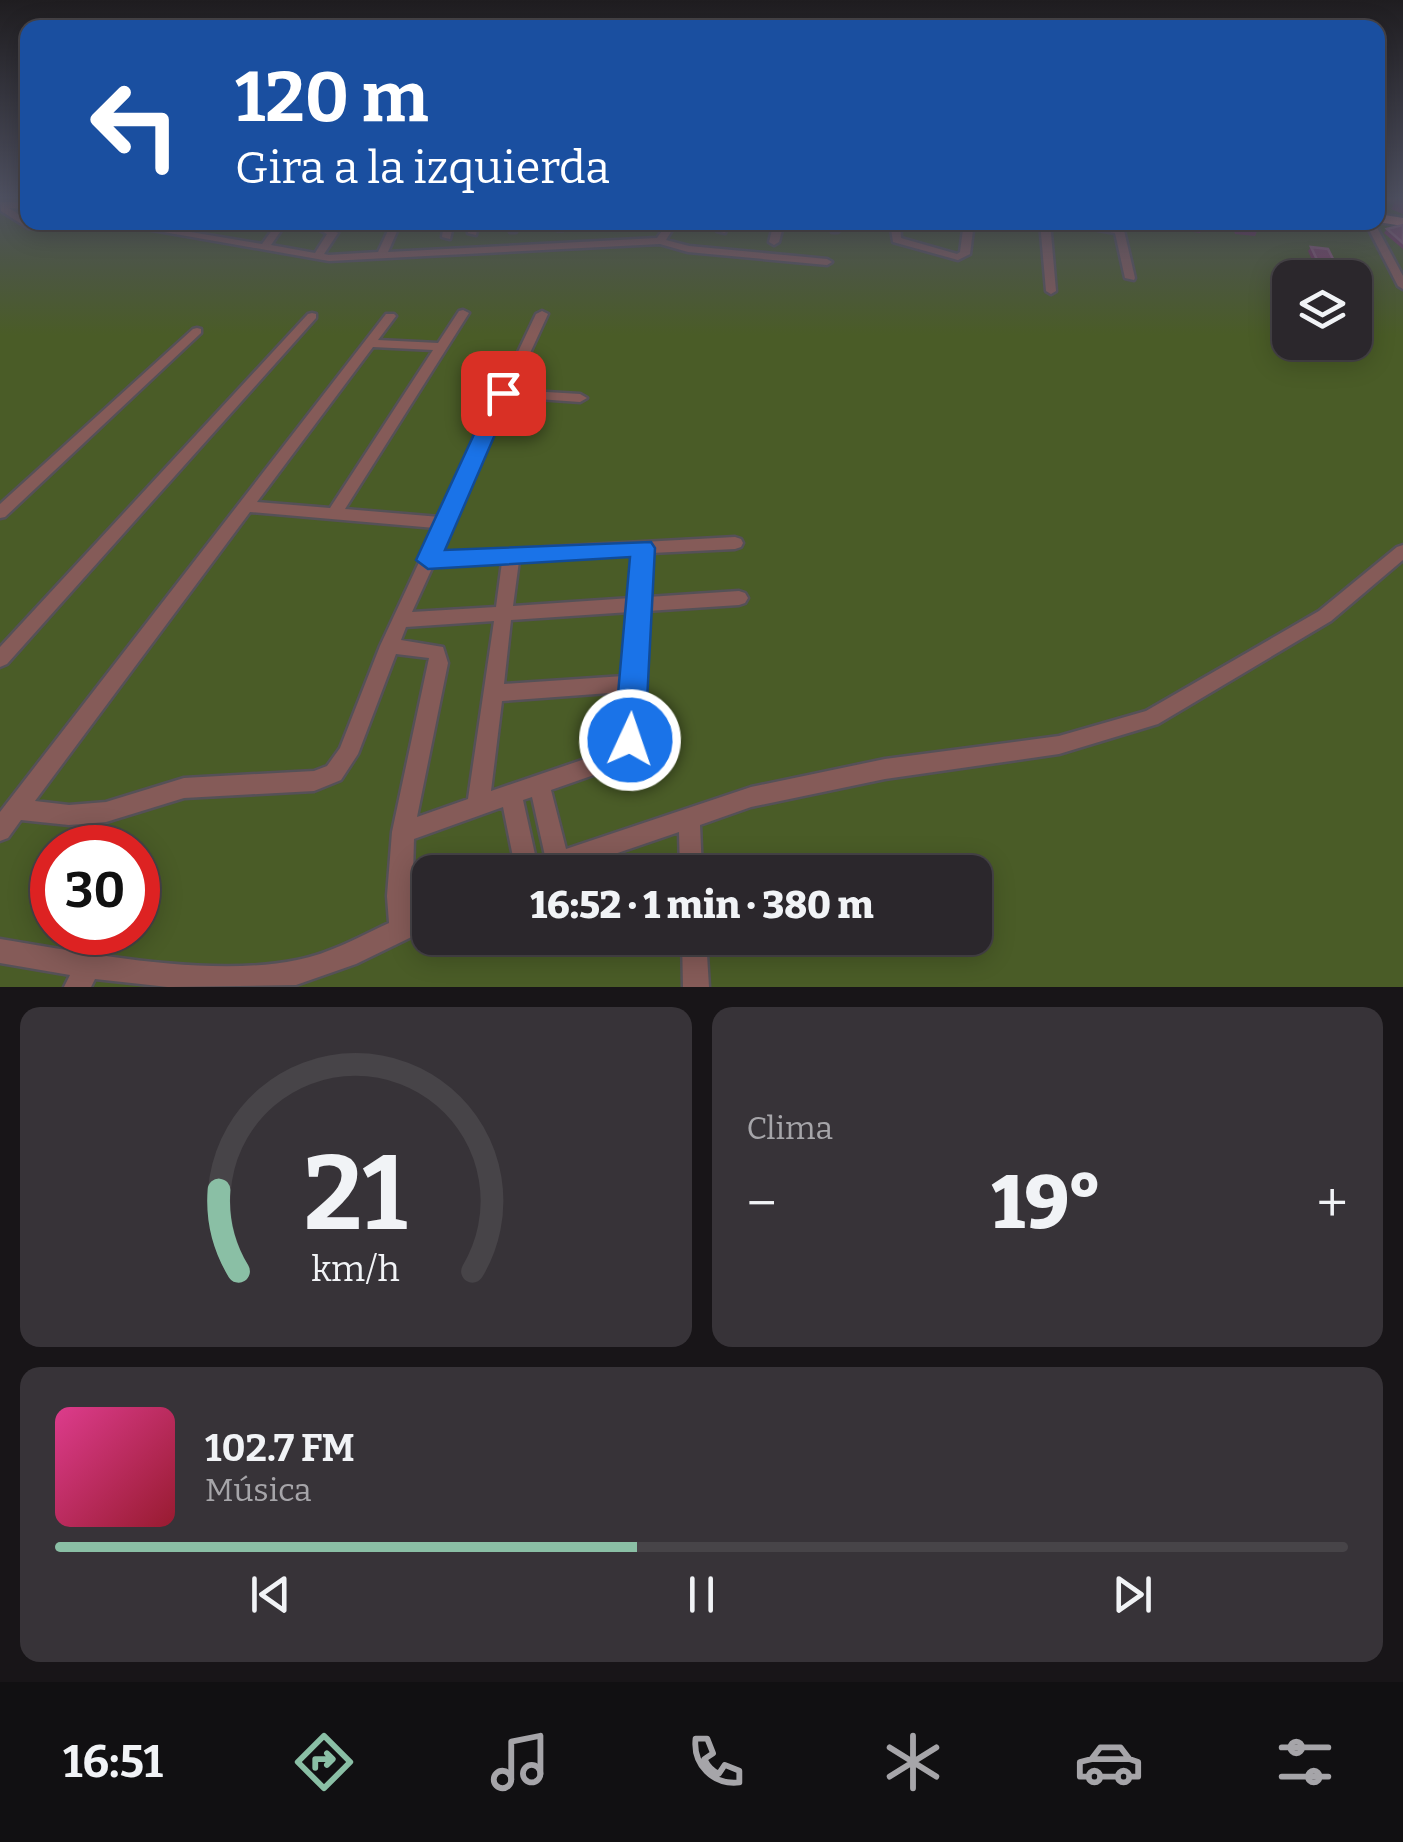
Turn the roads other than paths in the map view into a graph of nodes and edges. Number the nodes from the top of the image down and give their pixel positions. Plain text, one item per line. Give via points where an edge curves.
1 (236, 242) edge
2 (268, 242) edge
3 (327, 242) edge
4 (388, 242) edge
5 (610, 242) edge
6 (664, 242) edge
7 (904, 242) edge
8 (966, 242) edge
9 (1046, 242) edge
10 (1122, 242) edge
11 (1380, 242) edge
12 (264, 248) junction
13 (381, 256) junction
14 (317, 257) junction
15 (828, 262) dead end
16 (1130, 278) dead end
17 (1403, 286) edge
18 (1051, 291) dead end
19 (462, 313) dead end
20 (542, 314) dead end
21 (312, 316) dead end
22 (390, 316) dead end
23 (197, 331) dead end
24 (368, 343) junction
25 (442, 346) junction
26 (503, 393) junction
27 (580, 398) dead end
28 (243, 506) junction
29 (0, 513) edge
30 (334, 514) junction
31 (446, 523) junction
32 (734, 543) dead end
33 (643, 548) junction
34 (1403, 551) edge
35 (511, 556) junction
36 (428, 560) junction
37 (740, 598) dead end
38 (640, 602) junction
39 (503, 610) junction
40 (400, 620) junction
41 (390, 646) junction
42 (0, 658) edge
43 (633, 683) junction
44 (492, 692) junction
45 (540, 788) junction
46 (512, 797) junction
47 (478, 806) junction
48 (15, 810) junction
49 (689, 816) junction
50 (0, 830) edge
51 (404, 832) junction
52 (524, 855) edge
53 (556, 855) edge
54 (580, 855) edge
55 (691, 855) edge
56 (412, 924) edge
57 (401, 929) junction
58 (0, 952) edge
59 (695, 955) edge
60 (82, 976) edge
61 (696, 987) edge

1 - 12 street
2 - 12 street
3 - 14 street
4 - 13 street
5 - 13 street
6 - 15 street
7 - 8 street via 958,256
9 - 18 street
10 - 16 street
11 - 17 street
12 - 14 street
13 - 14 street
19 - 25 street
20 - 26 street
21 - 42 street
22 - 24 street
23 - 29 street
24 - 25 street
24 - 28 street
25 - 30 street
26 - 27 street
26 - 31 street
28 - 30 street
28 - 48 street
30 - 31 street
31 - 36 street
32 - 33 street
33 - 35 street
33 - 38 street
34 - 49 street via 1325,616 1150,718 1059,745 874,771
35 - 36 street
35 - 39 street
36 - 40 street
37 - 38 street
38 - 39 street
38 - 43 street
39 - 40 street
39 - 44 street
40 - 41 street
41 - 48 street via 348,754 334,773 184,788 106,812
41 - 51 street via 437,652 439,663
43 - 44 street
43 - 45 street via 624,755
44 - 47 street
45 - 46 street
45 - 53 street
46 - 47 street
46 - 52 street
47 - 51 street
48 - 50 street
49 - 54 street
49 - 55 street
51 - 57 street
56 - 57 street
57 - 60 street via 327,963 268,978
58 - 60 street
59 - 61 street

